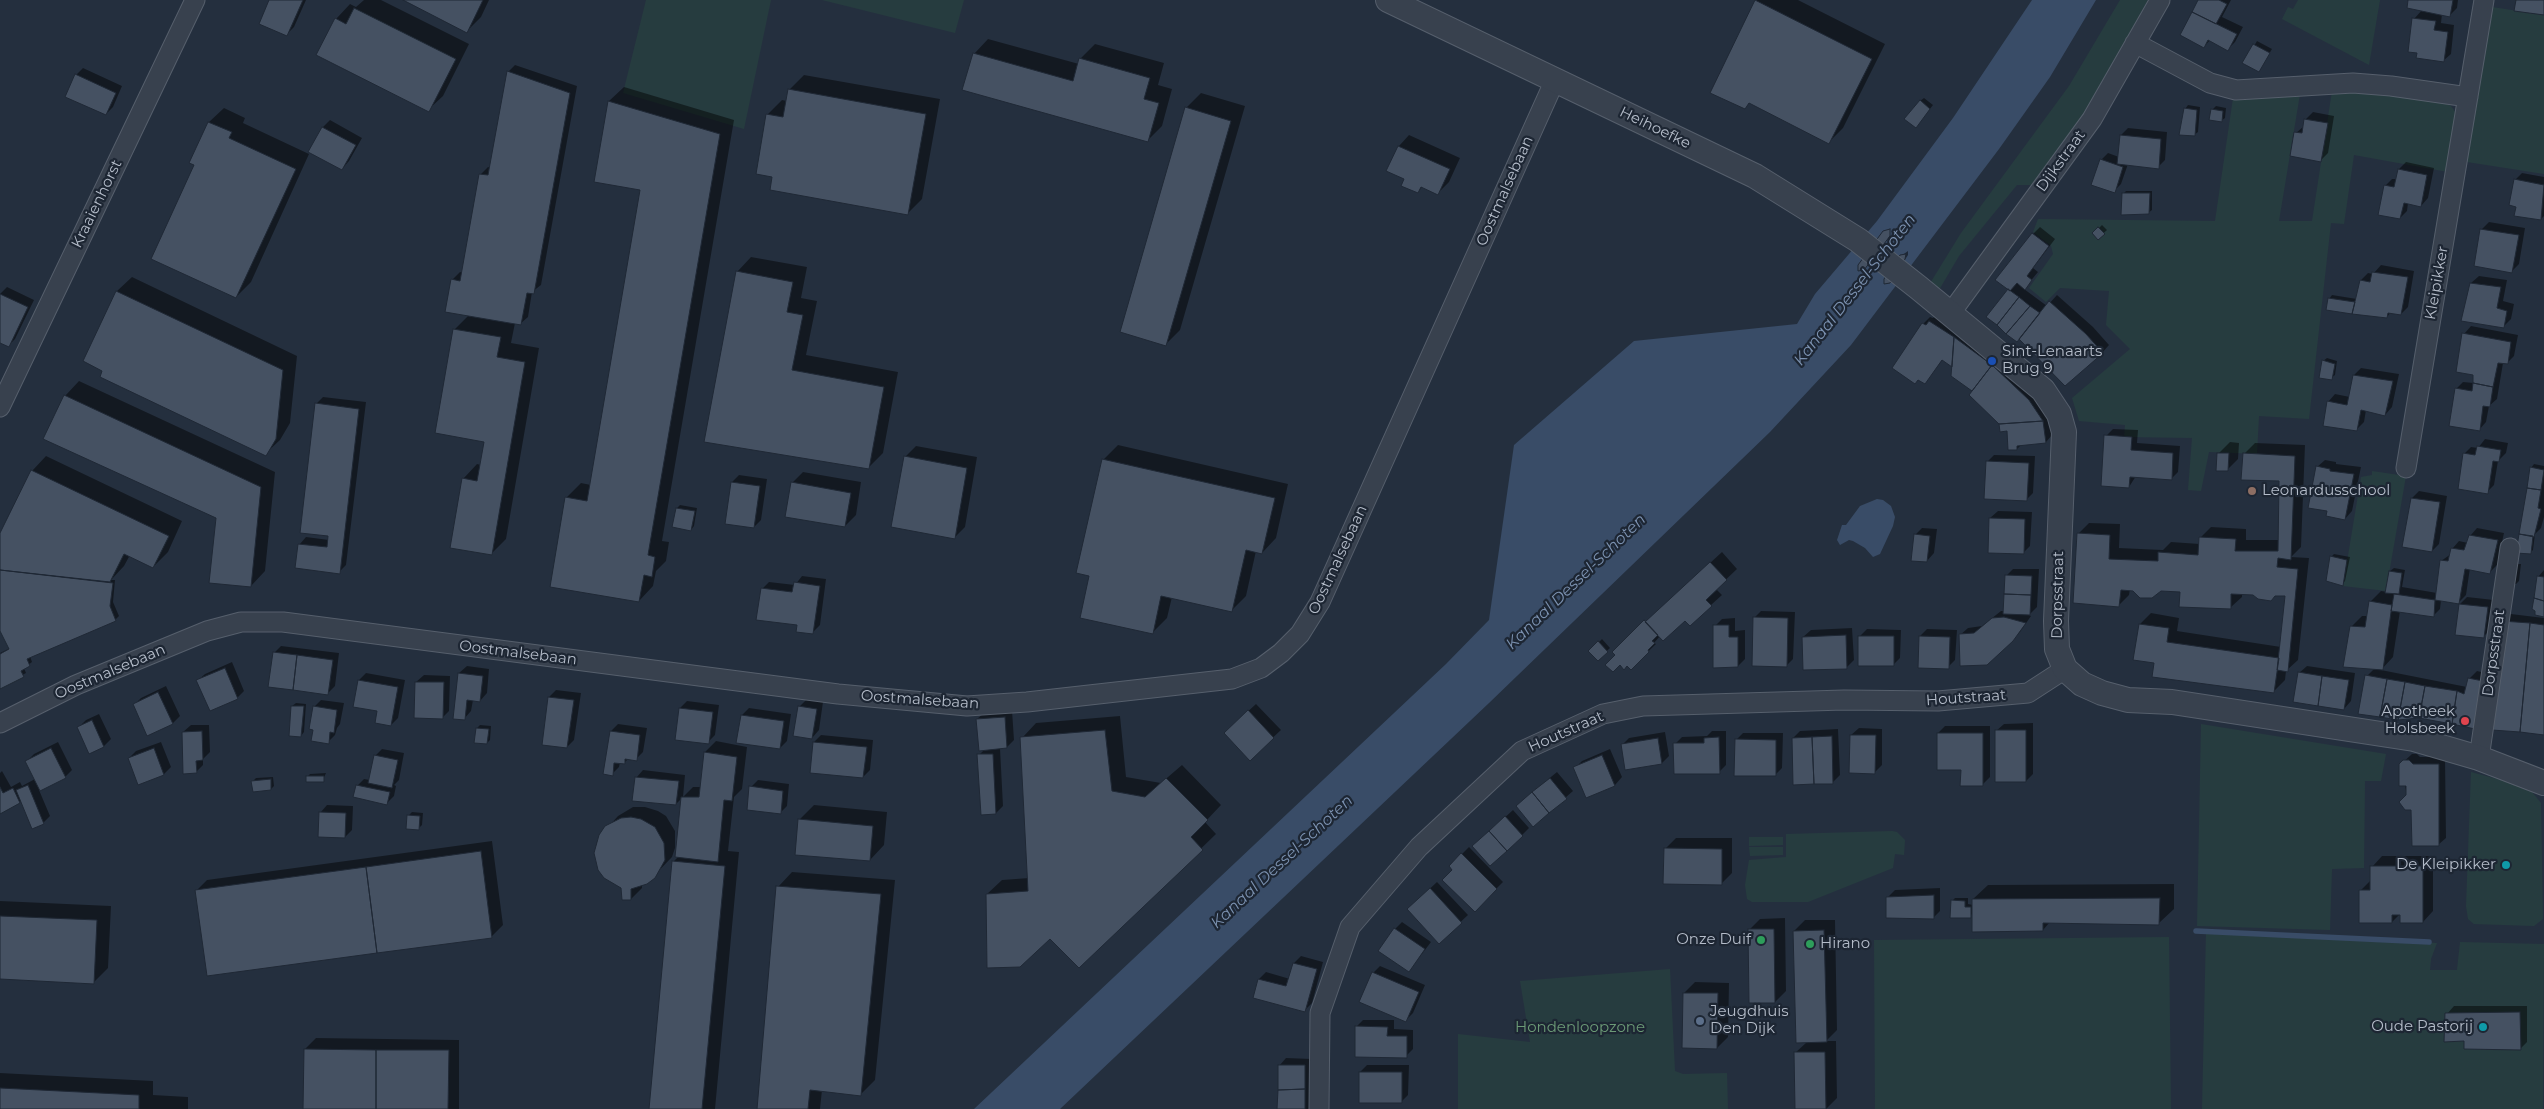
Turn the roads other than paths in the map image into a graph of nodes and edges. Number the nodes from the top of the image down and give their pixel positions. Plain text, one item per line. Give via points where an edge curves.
1 (194, 0) edge
2 (1388, 0) edge
3 (2160, 0) edge
4 (2484, 0) edge
5 (2135, 44) junction
6 (1555, 80) junction
7 (2468, 98) junction
8 (1909, 280) joint
9 (1950, 314) junction
10 (0, 407) edge
11 (2406, 468) dead end
12 (2510, 548) dead end
13 (2065, 669) junction
14 (0, 723) edge
15 (2479, 758) junction
16 (2544, 783) edge
17 (1319, 1109) edge

1 - 10 street, Kraaienhorst
2 - 6 street, Heihoefke
3 - 5 street, Dijkstraat
4 - 7 street, Kleipikker
5 - 7 street via 2210,83 2230,89 2353,83
5 - 9 street, Dijkstraat via 2092,119
6 - 8 street, Heihoefke via 1755,176 1858,240
6 - 14 street, Oostmalsebaan via 1320,602 1300,634 1261,668 1232,679 967,706 838,694 283,622 241,622 207,631 76,685
7 - 11 street, Kleipikker
8 - 9 street, Dorpsstraat
9 - 13 street, Dorpsstraat via 2044,390 2059,414 2064,432 2064,453 2056,621 2057,649
12 - 15 street, Dorpsstraat
13 - 15 street via 2082,684 2128,700 2172,702 2324,723 2414,739
13 - 17 street, Houtstraat via 2028,693 1938,701 1844,700 1643,706 1603,714 1522,751 1419,847 1350,927 1320,1013
15 - 16 street

